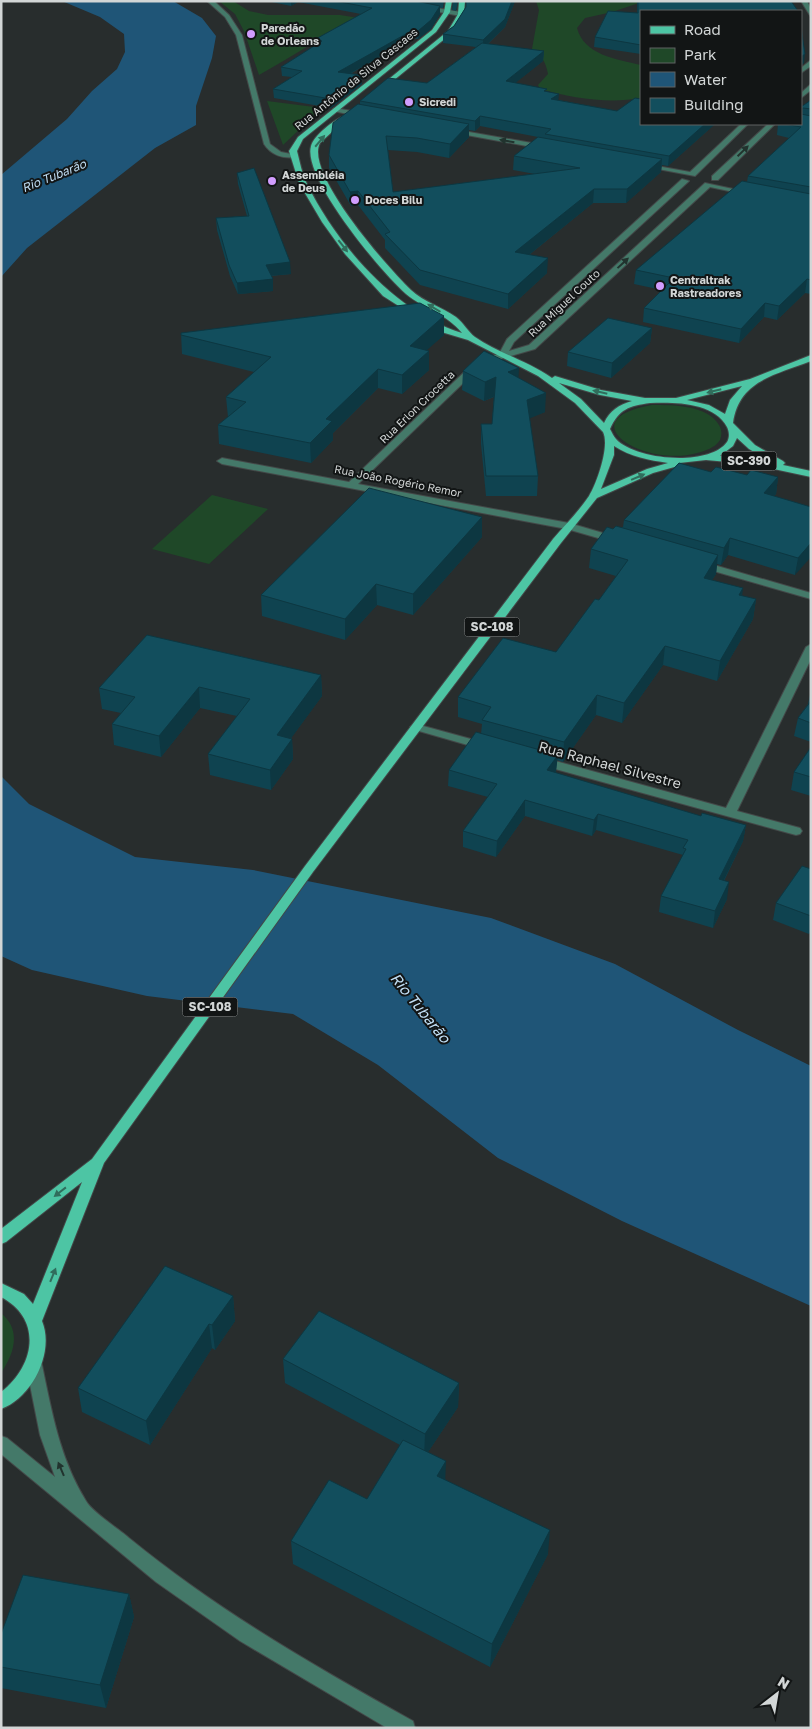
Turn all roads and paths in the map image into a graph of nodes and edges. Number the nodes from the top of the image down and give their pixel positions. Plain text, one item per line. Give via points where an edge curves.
1 (210, 1) edge
2 (449, 1) edge
3 (462, 1) edge
4 (804, 1) edge
5 (421, 7) edge
6 (447, 12) junction
7 (461, 14) junction
8 (811, 15) edge
9 (811, 86) edge
10 (373, 95) edge
11 (802, 95) edge
12 (358, 107) edge
13 (335, 110) junction
14 (351, 113) junction
15 (327, 116) junction
16 (370, 116) edge
17 (343, 119) junction
18 (363, 123) edge
19 (744, 125) edge
20 (771, 125) edge
21 (448, 130) edge
22 (450, 138) edge
23 (554, 149) edge
24 (294, 156) junction
25 (313, 156) junction
26 (546, 156) edge
27 (637, 164) edge
28 (639, 172) edge
29 (692, 174) junction
30 (708, 176) junction
31 (685, 181) junction
32 (708, 185) junction
33 (753, 185) edge
34 (755, 194) edge
35 (664, 213) junction
36 (337, 221) junction
37 (626, 248) junction
38 (392, 275) junction
39 (371, 278) junction
40 (471, 338) junction
41 (503, 354) junction
42 (811, 358) edge
43 (541, 374) junction
44 (753, 381) junction
45 (674, 400) junction
46 (648, 401) junction
47 (732, 426) junction
48 (608, 434) junction
49 (704, 458) junction
50 (222, 461) dead end
51 (683, 461) junction
52 (794, 469) junction
53 (811, 474) edge
54 (351, 485) junction
55 (594, 496) junction
56 (568, 526) junction
57 (624, 542) edge
58 (690, 561) edge
59 (811, 596) edge
60 (811, 647) edge
61 (416, 727) junction
62 (492, 748) edge
63 (530, 758) edge
64 (730, 813) junction
65 (796, 831) dead end
66 (98, 1162) junction
67 (1, 1238) edge
68 (1, 1289) edge
69 (35, 1320) junction
70 (34, 1365) junction
71 (1, 1402) edge
72 (1, 1443) edge
73 (83, 1512) junction
74 (406, 1728) edge

1 - 24 street via 222,10 239,35 267,144 277,153
2 - 6 main road, Rua Antônio da Silva Cascaes
3 - 7 main road
4 - 8 street
5 - 6 street
6 - 7 street
6 - 13 main road, Rua Antônio da Silva Cascaes via 431,34
7 - 10 main road, Rua Antônio da Silva Cascaes via 450,32
9 - 11 street
12 - 14 main road, Rua Antônio da Silva Cascaes
13 - 14 street
13 - 15 main road, Rua Antônio da Silva Cascaes
14 - 16 street
14 - 17 main road, Rua Antônio da Silva Cascaes
15 - 17 street
15 - 24 main road, Rua Antônio da Silva Cascaes via 300,138 294,147
17 - 18 street
25 -> 17 main road, Rua Antônio da Silva Cascaes via 317,142
19 - 29 street
30 -> 20 street
23 -> 21 street
22 - 26 street
24 - 25 main road
24 - 36 main road via 303,183
25 - 36 main road
27 - 29 street
28 - 31 street
29 - 30 street
29 - 31 street, Rua Miguel Couto via 685,177
30 - 32 street, Rua Miguel Couto via 716,182
30 - 33 street
31 - 32 street
31 - 35 street, Rua Miguel Couto
32 - 34 street
32 - 35 street, Rua Miguel Couto
35 - 37 street, Rua Miguel Couto
35 - 37 street, Rua Miguel Couto
36 - 38 main road
36 -> 39 main road
37 - 41 street, Rua Miguel Couto via 510,341
41 -> 37 street, Rua Miguel Couto via 532,347
38 - 39 main road
40 -> 38 main road via 456,321 410,293
39 - 40 main road via 401,306 441,329
40 - 41 main road
41 - 43 main road
41 - 54 street, Rua Erlon Crocetta via 480,362
42 - 44 main road
46 -> 43 main road via 600,392
43 - 48 main road via 578,401
44 -> 45 main road
44 - 47 main road via 729,410
45 - 46 main road
45 - 47 main road via 707,408 720,414
46 - 48 main road via 630,404 616,411 607,420
47 - 49 main road via 733,439 728,447
47 - 52 main road, SC-390 via 744,441
48 - 51 main road via 621,448 639,455
48 - 55 main road, SC-108 via 609,455
49 - 51 main road
49 - 52 main road, SC-390
50 - 54 street, Rua João Rogério Remor
55 -> 51 main road, SC-108 via 650,471
52 - 53 main road, SC-390
54 - 56 street, Rua João Rogério Remor
55 - 56 main road, SC-108
56 - 57 street, Rua João Rogério Remor
56 - 61 main road, SC-108
58 - 59 street
60 - 64 street
61 - 62 street
61 - 66 main road, SC-108 via 309,869
63 - 64 street, Rua Raphael Silvestre
64 - 65 street, Rua Raphael Silvestre
66 -> 67 main road, SC-108
69 -> 66 main road, SC-108
68 - 69 main road via 24,1304
69 - 70 main road via 39,1342
70 - 71 main road via 23,1383
73 -> 70 street via 60,1470 48,1435
72 - 73 street
73 - 74 street via 162,1576 247,1634

